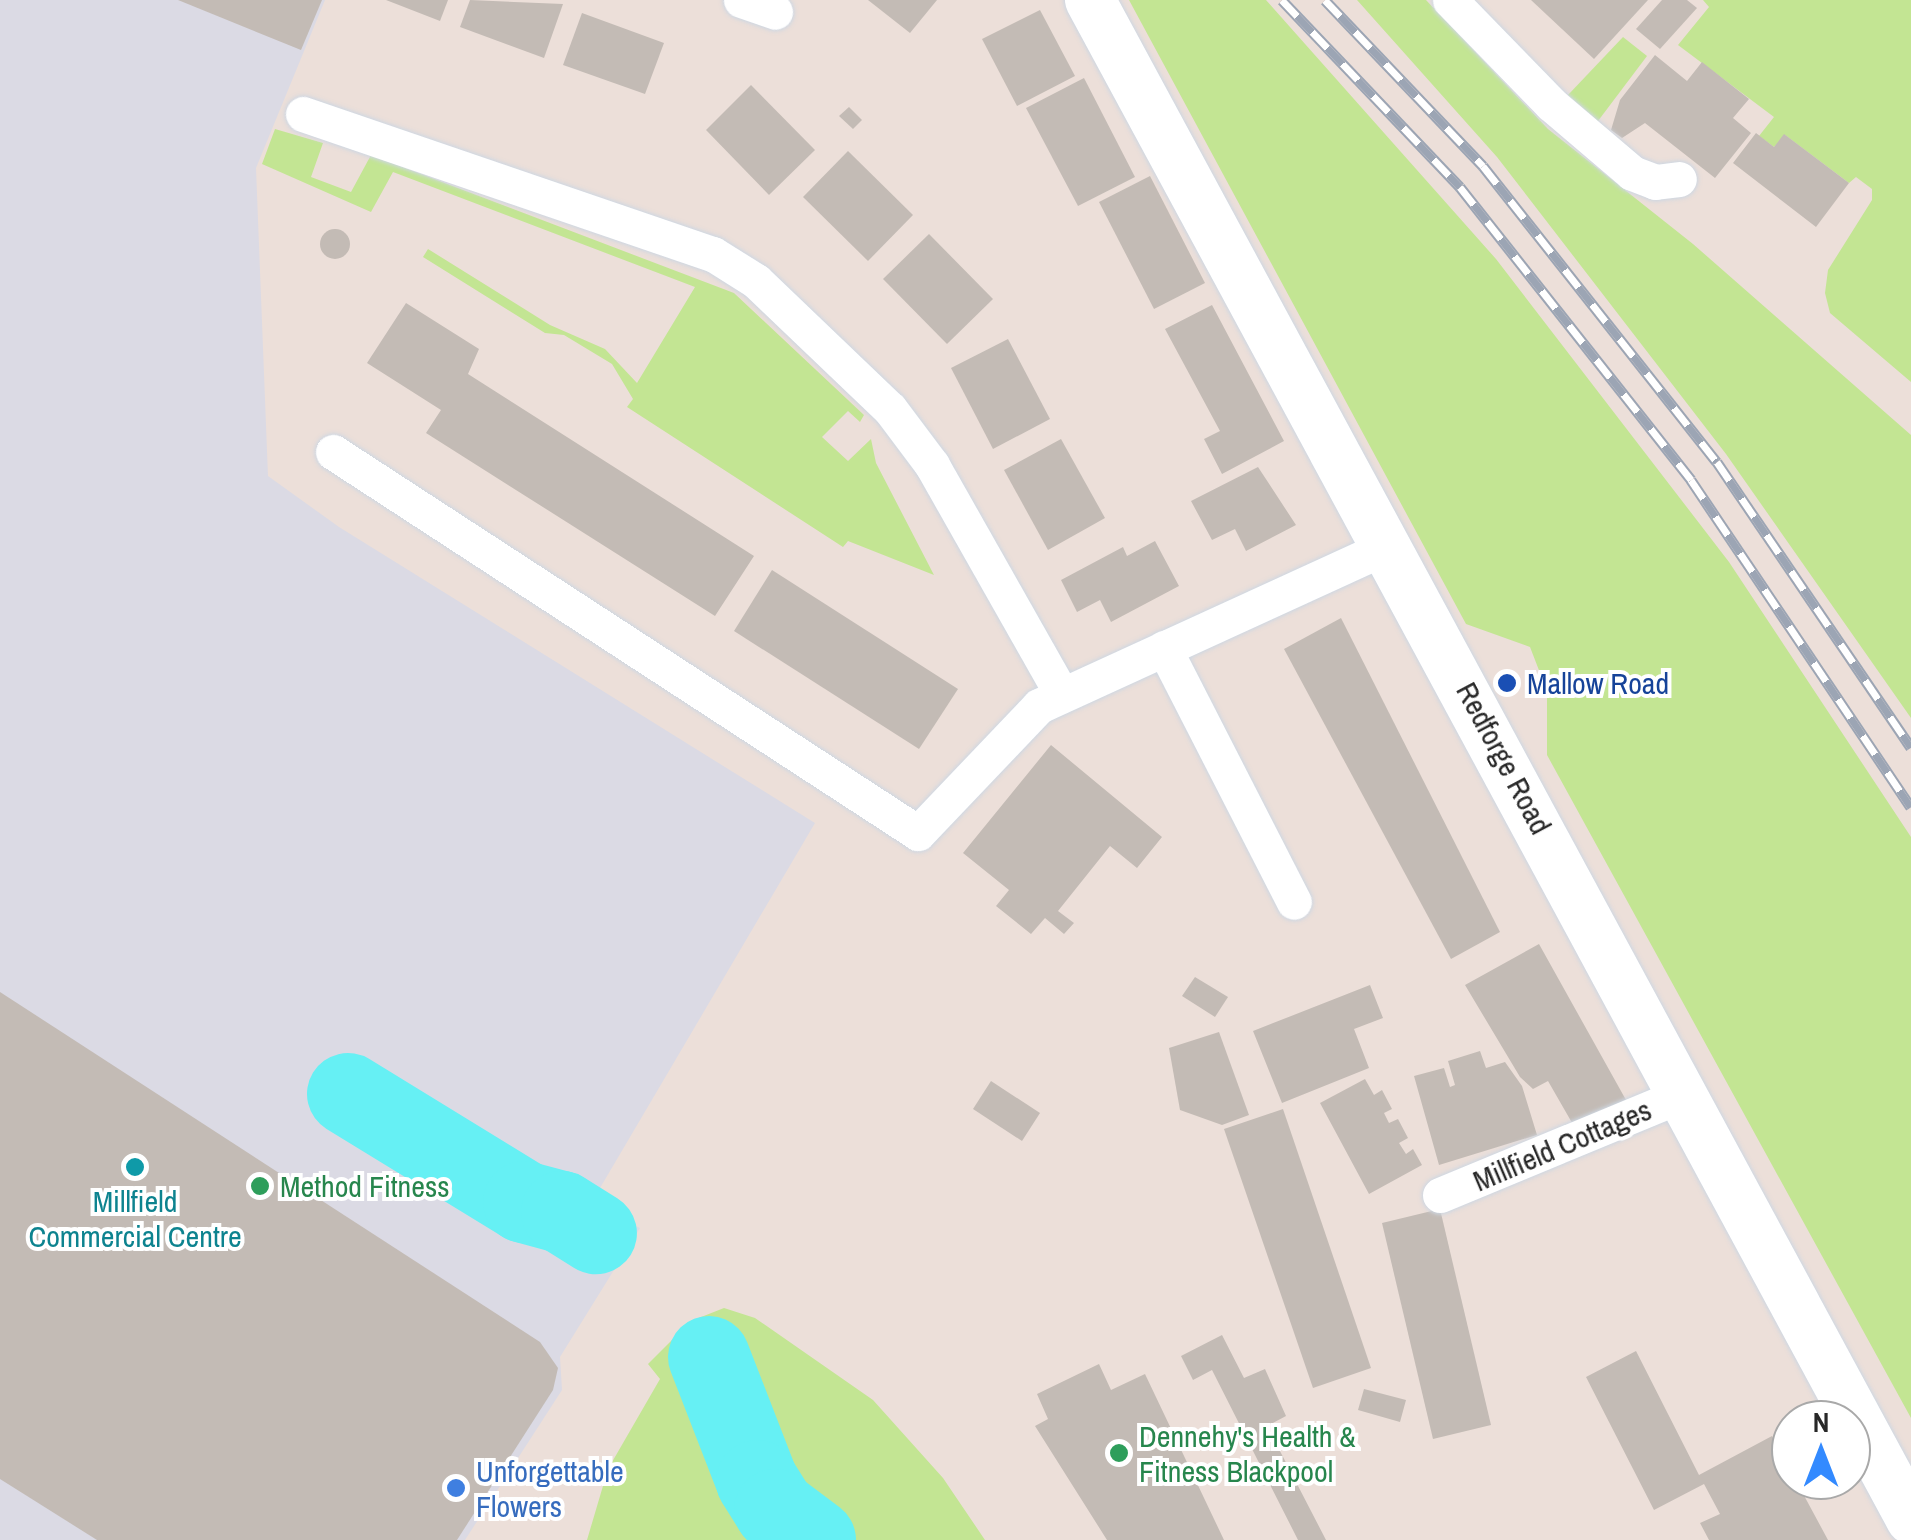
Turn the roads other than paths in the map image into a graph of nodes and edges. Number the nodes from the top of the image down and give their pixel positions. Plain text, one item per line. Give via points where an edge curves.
1 (741, 0) edge
2 (1090, 0) edge
3 (1450, 0) edge
4 (774, 12) dead end
5 (304, 114) dead end
6 (1679, 180) dead end
7 (333, 452) dead end
8 (1390, 545) junction
9 (1164, 648) junction
10 (1062, 695) junction
11 (1294, 902) dead end
12 (1684, 1094) junction
13 (1440, 1194) dead end
14 (1911, 1519) edge

1 - 4 street
2 - 8 street, Redforge Road
3 - 6 street via 1551,104 1632,173 1656,182
5 - 10 street via 713,254 746,273 900,423 960,512
7 - 10 street via 918,834 1024,717
8 - 9 street
8 - 12 street, Redforge Road
9 - 10 street
9 - 11 street
12 - 13 street, Millfield Cottages
12 - 14 street, Redforge Road

